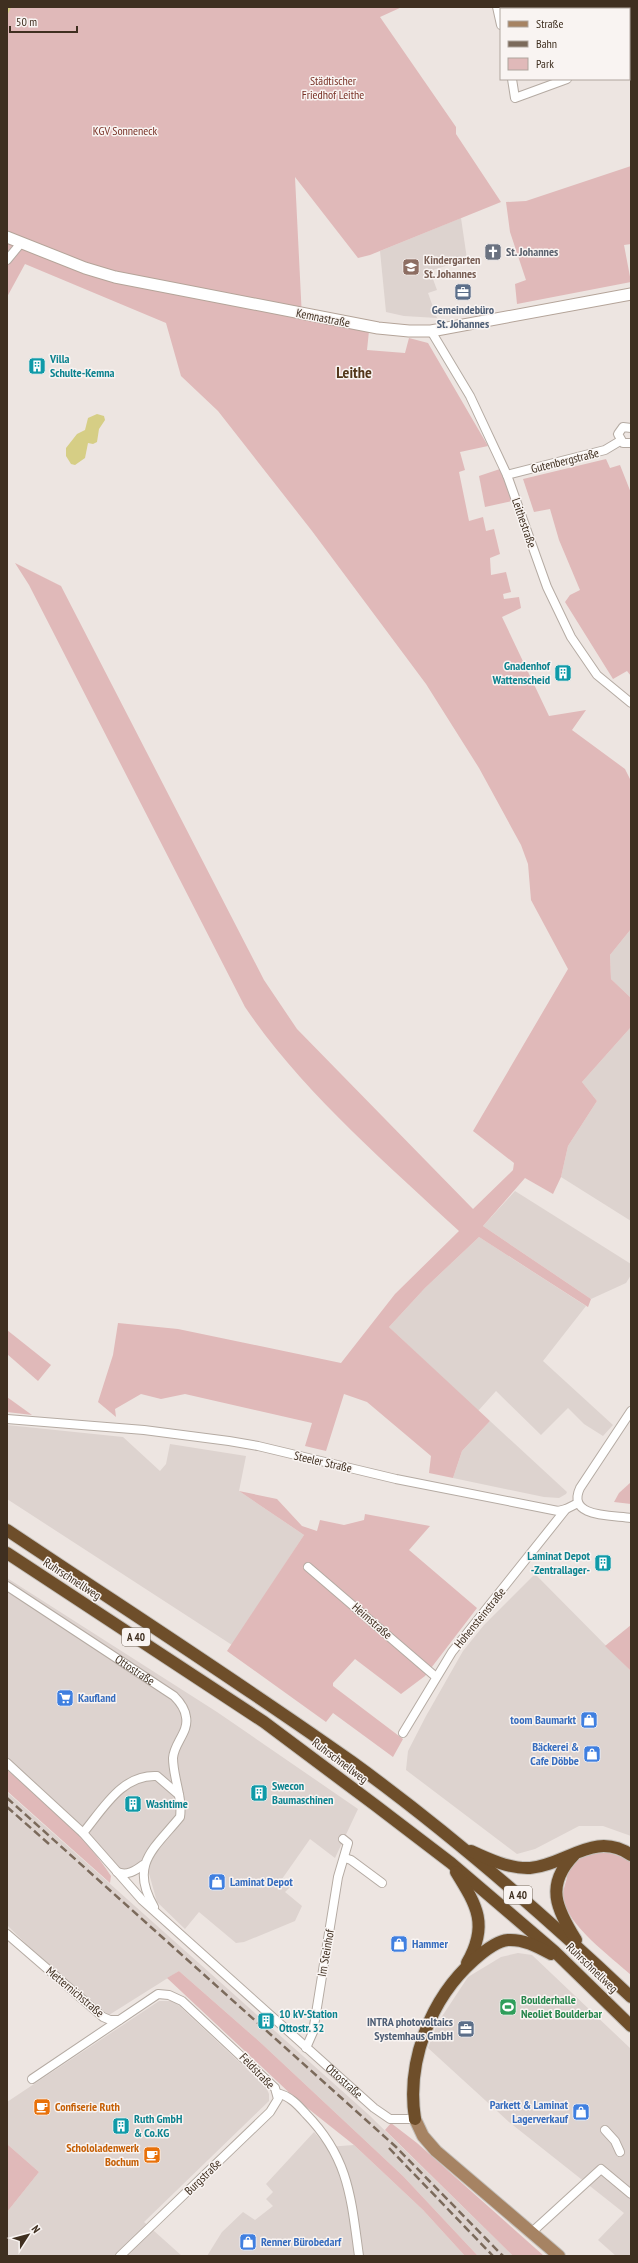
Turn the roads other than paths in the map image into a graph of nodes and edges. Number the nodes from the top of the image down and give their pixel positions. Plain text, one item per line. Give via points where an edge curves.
1 (497, 7) edge
2 (500, 20) edge
3 (512, 80) edge
4 (564, 80) edge
5 (7, 237) edge
6 (21, 244) junction
7 (7, 260) edge
8 (631, 294) edge
9 (431, 331) junction
10 (631, 428) edge
11 (620, 441) junction
12 (631, 443) edge
13 (507, 475) junction
14 (631, 704) edge
15 (631, 1411) edge
16 (7, 1419) edge
17 (578, 1503) junction
18 (566, 1509) junction
19 (631, 1518) edge
20 (7, 1530) edge
21 (7, 1553) edge
22 (308, 1567) dead end
23 (7, 1586) edge
24 (436, 1677) junction
25 (403, 1733) dead end
26 (7, 1763) edge
27 (180, 1795) junction
28 (83, 1833) junction
29 (343, 1840) dead end
30 (452, 1841) junction
31 (577, 1852) junction
32 (631, 1855) edge
33 (345, 1858) junction
34 (451, 1863) junction
35 (143, 1865) junction
36 (116, 1872) junction
37 (382, 1883) dead end
38 (159, 1914) junction
39 (7, 1934) edge
40 (583, 1951) junction
41 (567, 1963) junction
42 (462, 1971) junction
43 (631, 1997) edge
44 (120, 2020) junction
45 (631, 2026) edge
46 (306, 2048) junction
47 (32, 2079) dead end
48 (277, 2093) junction
49 (415, 2119) junction
50 (605, 2130) dead end
51 (620, 2152) dead end
52 (631, 2194) edge
53 (532, 2232) junction
54 (559, 2255) edge
55 (120, 2256) edge
56 (359, 2256) edge

1 - 2 street
3 - 4 street via 516,98
5 - 6 street, Kemnastraße
6 - 7 street
6 - 9 street, Kemnastraße via 85,268 148,284 378,328 408,332
8 - 9 street, Kemnastraße
9 - 13 street, Leithestraße via 470,396
10 - 11 street via 623,427 620,430
11 - 12 street
11 - 13 street, Gutenbergstraße via 605,450
13 - 14 street, Leithestraße via 547,587 568,632 597,675
15 - 17 street via 580,1488
16 - 18 street, Steeler Straße via 144,1430 229,1441 396,1479 558,1510
17 - 18 street
17 - 19 street via 586,1512
18 - 24 street, Hohensteinstraße via 452,1652
20 - 30 highway, Ruhrschnellweg / A 40 via 250,1691 353,1764
21 - 34 highway, Ruhrschnellweg / A 40 via 264,1722
22 - 24 street, Heimstraße
23 - 27 street, Ottostraße via 179,1701 186,1718 184,1732 173,1758
24 - 25 street, Hohensteinstraße
26 - 28 street, Ottostraße
27 - 28 street via 157,1776 132,1781 114,1795
27 - 35 street, Ottostraße via 180,1816
28 - 36 street, Ottostraße
29 - 33 street, Im Steinhof via 348,1843
30 - 31 highway via 484,1857 510,1866 529,1868
30 - 40 highway, Ruhrschnellweg / A 40
31 - 32 highway via 601,1845 611,1846
31 - 40 highway via 560,1873 556,1897 558,1910
33 - 37 street via 352,1860
33 - 46 street, Im Steinhof via 338,1877 313,2032
34 - 41 highway, Ruhrschnellweg / A 40
34 - 42 highway via 473,1900 480,1919 474,1950
35 - 36 street, Ottostraße via 135,1871 123,1874
35 - 38 street, Ottostraße via 142,1882
36 - 38 street, Ottostraße
38 - 46 street, Ottostraße
39 - 44 street, Metternichstraße via 103,2017
40 - 43 highway, Ruhrschnellweg / A 40
41 - 42 highway via 524,1942 508,1940 495,1944
41 - 45 highway, Ruhrschnellweg / A 40
42 - 49 highway via 447,1988 434,2010 423,2038 414,2083
44 - 47 street, Metternichstraße
44 - 48 street, Feldstraße via 158,1994 170,1995 182,2001 244,2057 270,2082
46 - 49 street, Ottostraße via 382,2114 399,2120
48 - 55 street, Burgstraße via 276,2105 270,2112
48 - 56 street, Feldstraße via 289,2097 335,2150 351,2196
49 - 53 main road via 423,2136 436,2151
50 - 51 street via 615,2141
52 - 53 street via 601,2169
53 - 54 main road

